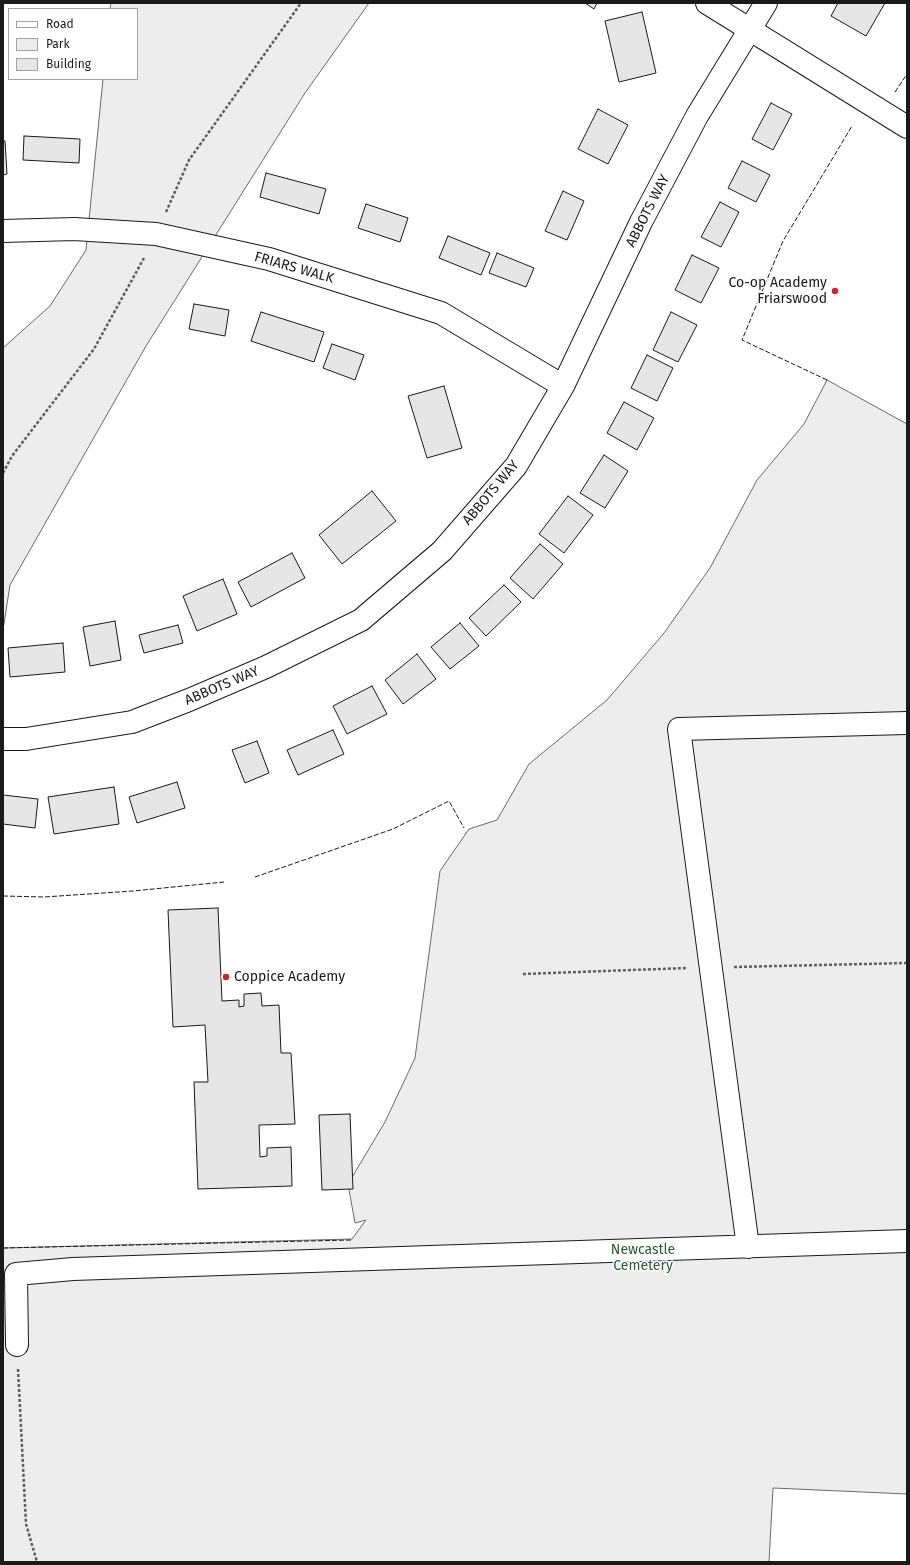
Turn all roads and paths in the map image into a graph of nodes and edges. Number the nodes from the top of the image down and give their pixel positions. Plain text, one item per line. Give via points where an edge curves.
1 (707, 3) edge
2 (766, 3) edge
3 (749, 30) junction
4 (907, 127) edge
5 (3, 231) edge
6 (563, 386) junction
7 (907, 723) edge
8 (3, 739) edge
9 (907, 963) edge
10 (710, 967) junction
11 (523, 974) dead end
12 (907, 1241) edge
13 (748, 1247) junction
14 (17, 1345) joint
15 (37, 1562) edge

1 - 3 street
2 - 3 street, ABBOTS WAY
3 - 4 street
3 - 6 street, ABBOTS WAY via 697,116 641,222
5 - 6 street, FRIARS WALK via 74,230 156,234 269,259 441,313
6 - 8 street, ABBOTS WAY via 511,472 442,551 361,620 266,667 132,722 26,739
7 - 10 street via 679,729
9 - 10 path
10 - 11 path
10 - 13 street
12 - 13 street
13 - 14 street via 73,1269 16,1274
14 - 15 path via 26,1524

